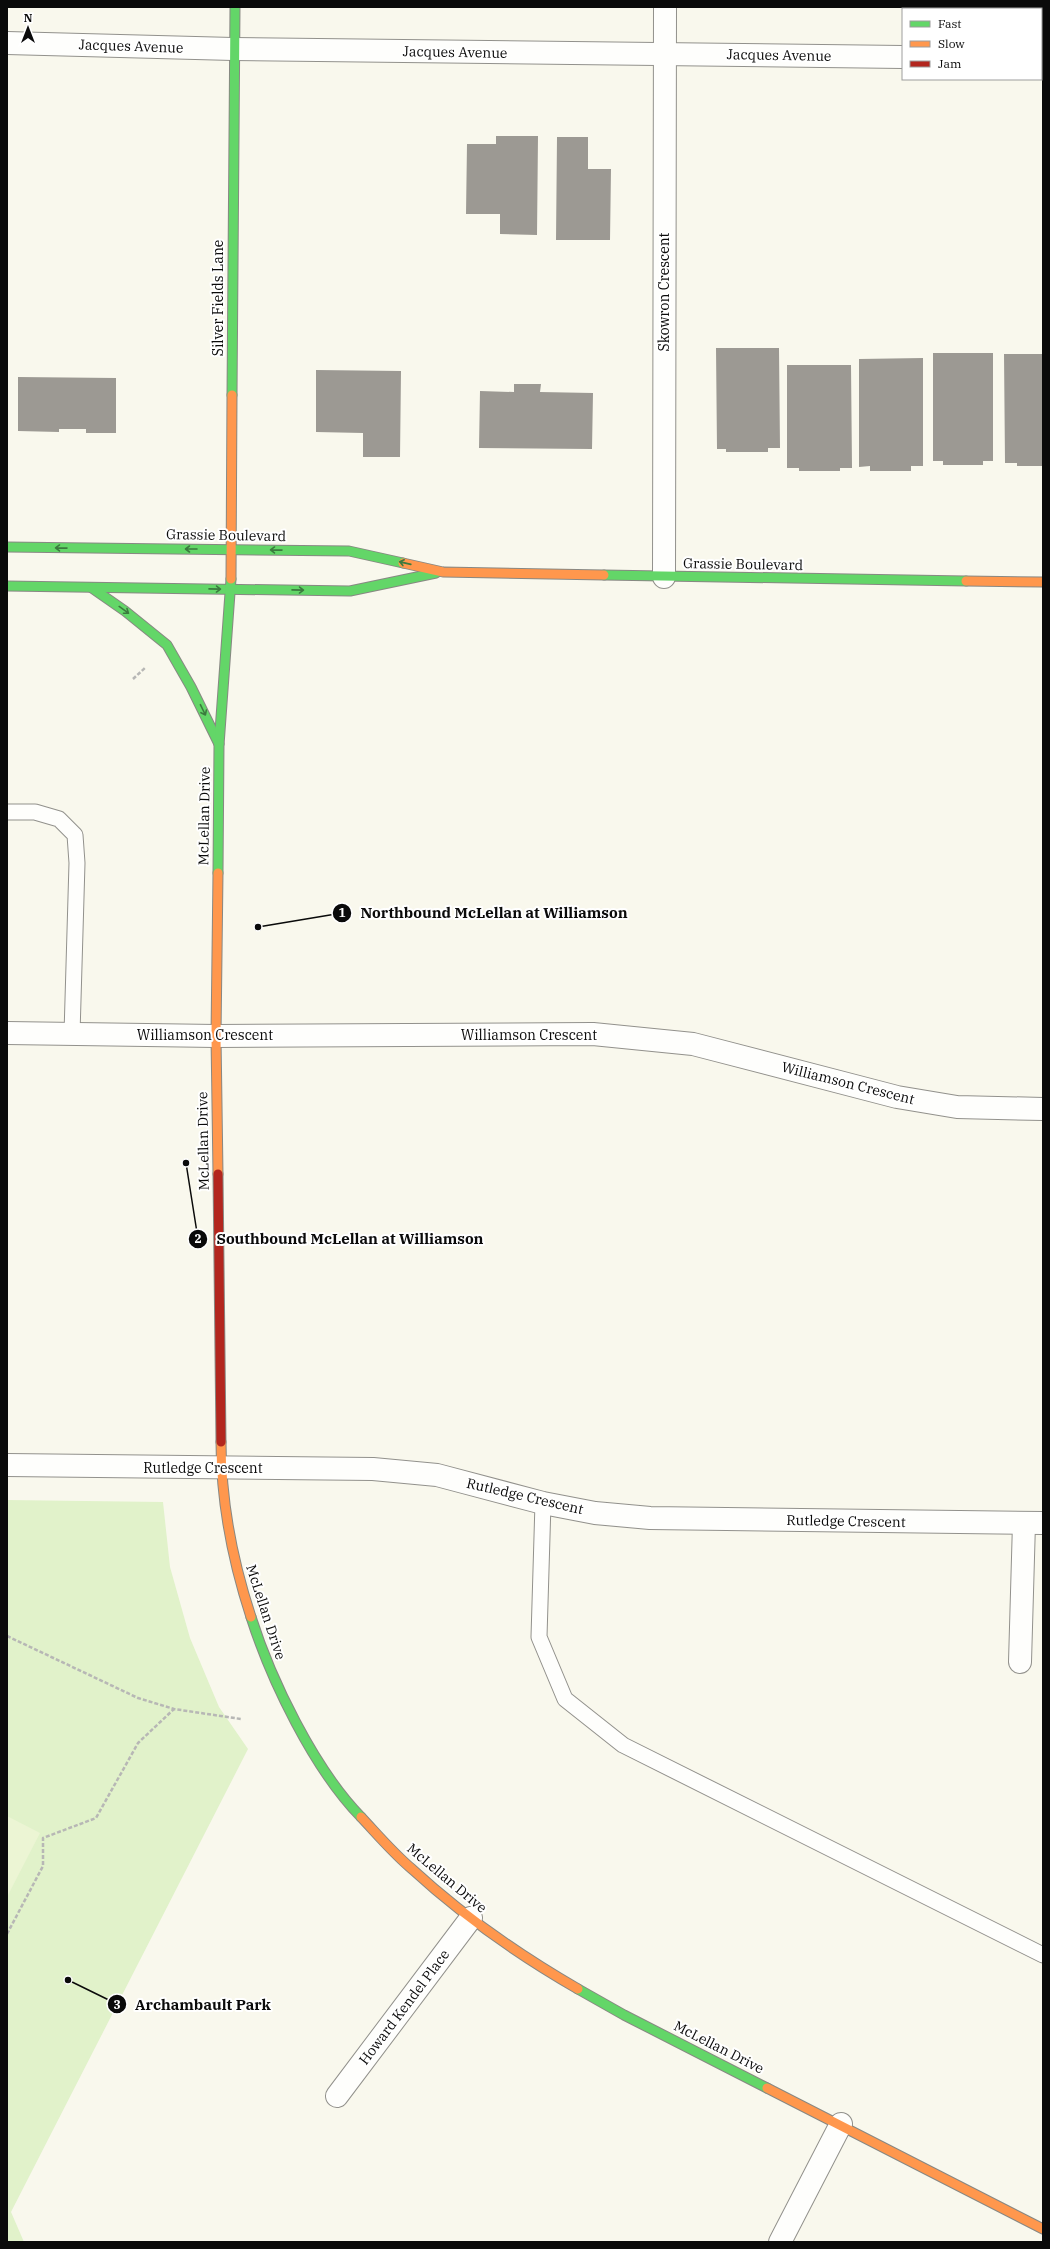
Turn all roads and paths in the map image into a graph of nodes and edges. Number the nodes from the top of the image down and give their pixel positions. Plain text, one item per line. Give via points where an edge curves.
1 (235, 7) edge
2 (665, 7) edge
3 (7, 43) edge
4 (233, 49) junction
5 (664, 54) junction
6 (902, 57) edge
7 (7, 548) edge
8 (230, 549) junction
9 (443, 572) junction
10 (664, 577) junction
11 (1043, 582) edge
12 (7, 586) edge
13 (92, 588) junction
14 (231, 589) junction
15 (151, 662) dead end
16 (133, 679) dead end
17 (219, 745) junction
18 (7, 812) edge
19 (7, 1033) edge
20 (72, 1034) junction
21 (216, 1036) junction
22 (1043, 1109) edge
23 (7, 1465) edge
24 (221, 1469) junction
25 (543, 1503) junction
26 (1033, 1523) edge
27 (7, 1636) edge
28 (1020, 1662) dead end
29 (174, 1709) junction
30 (240, 1719) dead end
31 (471, 1918) junction
32 (7, 1934) edge
33 (1043, 1955) edge
34 (337, 2096) dead end
35 (841, 2124) junction
36 (1043, 2229) edge
37 (780, 2242) edge

1 - 4 street, Silver Fields Lane
2 - 5 street, Skowron Crescent
3 - 4 street, Jacques Avenue
4 - 5 street, Jacques Avenue
4 - 8 street, Silver Fields Lane
5 - 6 street, Jacques Avenue
5 - 10 street, Skowron Crescent
8 -> 7 street, Grassie Boulevard
9 -> 8 street, Grassie Boulevard via 349,551
8 - 14 street, Silver Fields Lane
9 - 10 street, Grassie Boulevard
14 -> 9 street, Grassie Boulevard via 350,591
10 - 11 street, Grassie Boulevard
12 - 13 street, Grassie Boulevard
13 -> 14 street, Grassie Boulevard
13 -> 17 street via 125,610 167,645
14 - 17 street, McLellan Drive
15 - 16 path
17 - 21 street, McLellan Drive
18 - 20 lane via 35,812 59,819 75,835 77,863
19 - 20 street, Williamson Crescent
20 - 21 street, Williamson Crescent
21 - 22 street, Williamson Crescent via 593,1034 693,1044 897,1097 957,1107
21 - 24 street, McLellan Drive
23 - 24 street, Rutledge Crescent
24 - 25 street, Rutledge Crescent via 373,1469 437,1475
24 - 31 street, McLellan Drive via 227,1529 240,1588 260,1650 288,1708 319,1762 355,1811 411,1869
25 - 26 street, Rutledge Crescent via 595,1513 650,1518
25 - 33 lane via 539,1636 565,1699 623,1745
26 - 28 street
27 - 29 path via 138,1698
29 - 30 path
29 - 32 path via 138,1743 96,1818 43,1838 43,1866
31 - 34 street, Howard Kendel Place
31 - 35 street, McLellan Drive via 545,1970 624,2015
35 - 36 street, McLellan Drive
35 - 37 street

